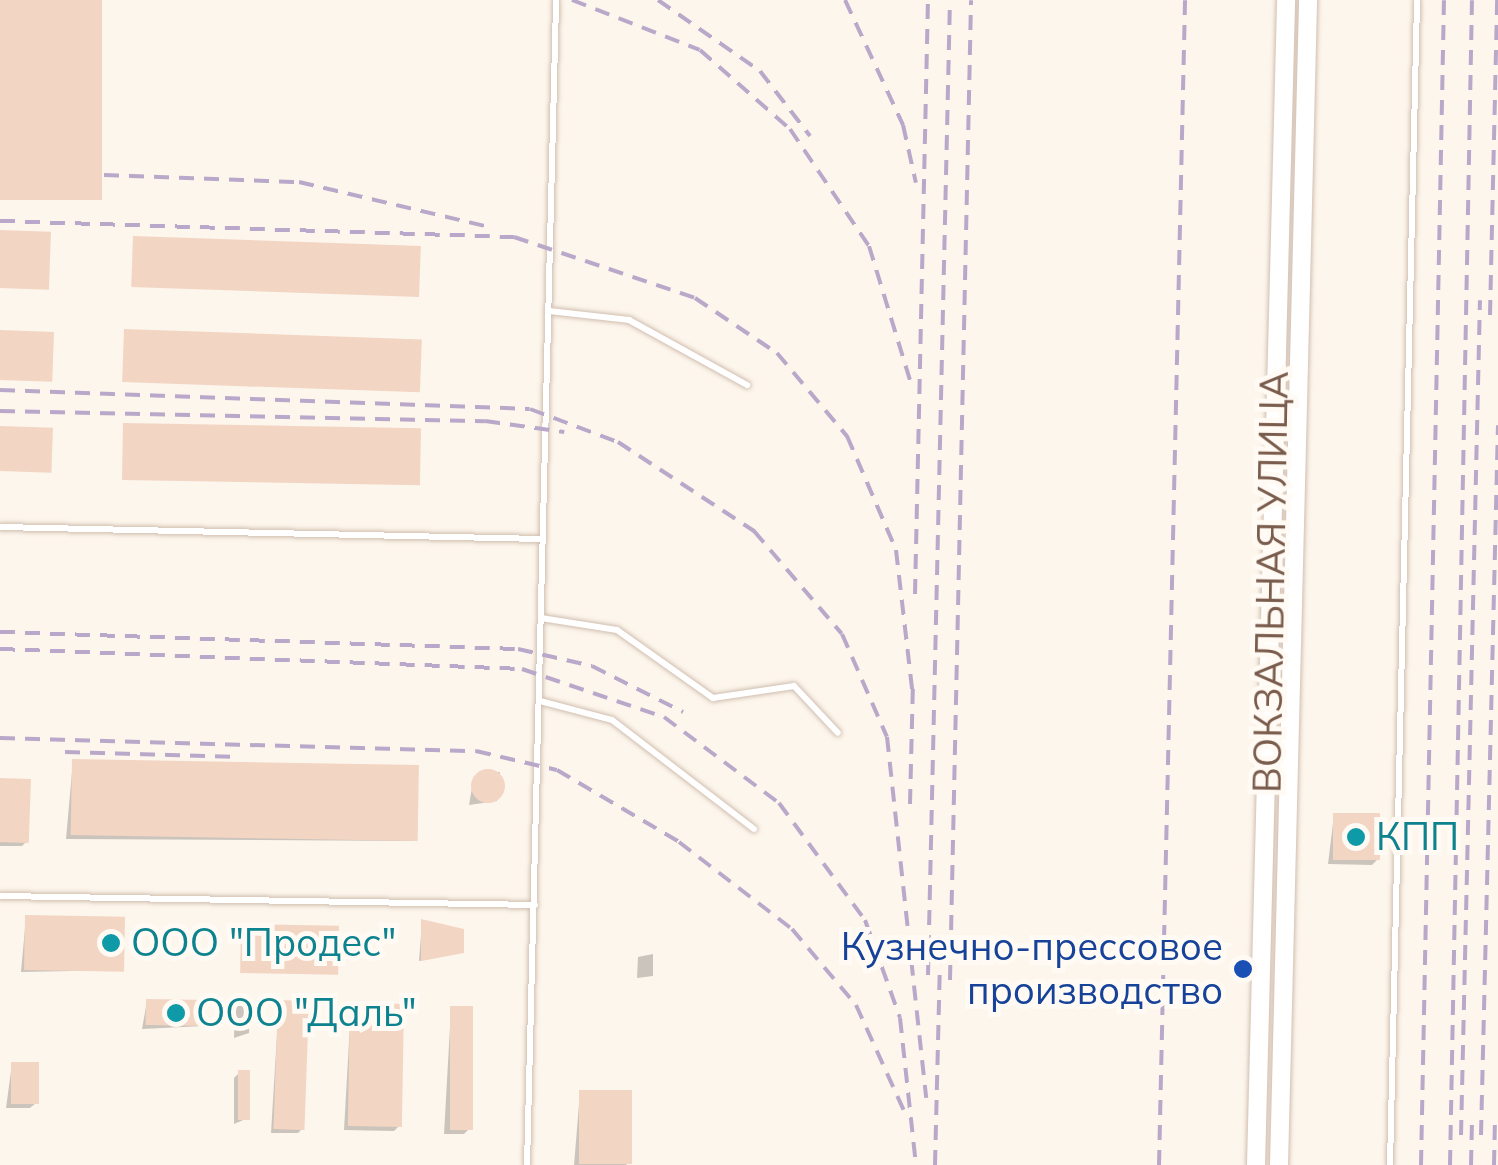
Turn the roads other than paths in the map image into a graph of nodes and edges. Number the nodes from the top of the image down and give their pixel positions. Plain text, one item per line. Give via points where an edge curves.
1 (556, 0) edge
2 (1286, 0) edge
3 (1308, 0) edge
4 (1417, 0) edge
5 (549, 311) junction
6 (747, 385) dead end
7 (0, 527) edge
8 (543, 539) junction
9 (542, 618) junction
10 (540, 701) junction
11 (838, 733) dead end
12 (754, 829) dead end
13 (0, 896) edge
14 (535, 905) junction
15 (528, 1165) edge
16 (1256, 1165) edge
17 (1279, 1165) edge
18 (1390, 1165) edge

1 - 5 lane
2 - 16 main road, ВОКЗАЛЬНАЯ УЛИЦА
3 - 17 main road
4 - 18 lane
5 - 6 lane via 629,320
5 - 8 lane
7 - 8 lane
8 - 9 lane
9 - 10 lane
9 - 11 lane via 616,630 713,698 794,686
10 - 12 lane via 612,720
10 - 14 lane
13 - 14 lane
14 - 15 lane

